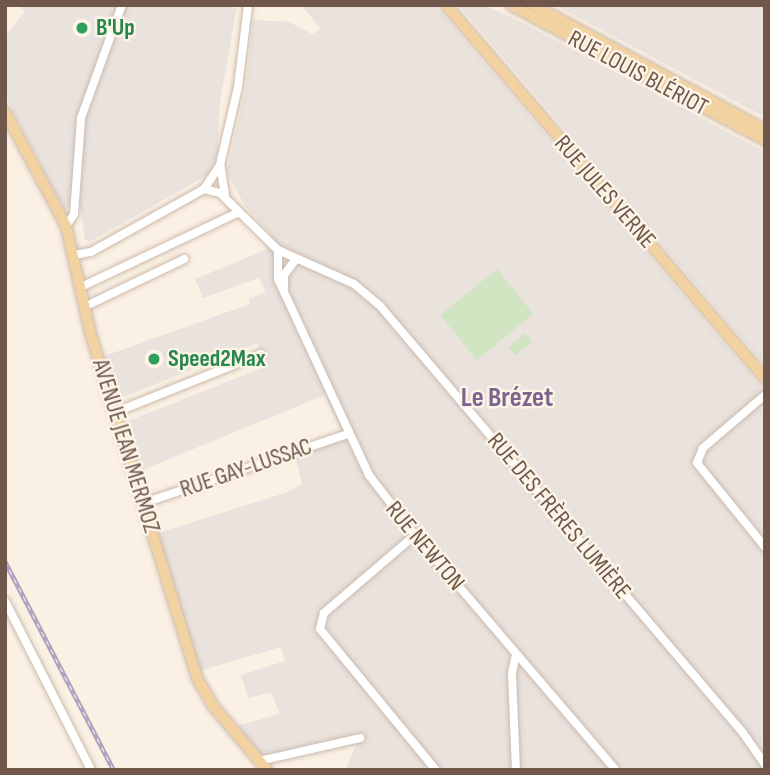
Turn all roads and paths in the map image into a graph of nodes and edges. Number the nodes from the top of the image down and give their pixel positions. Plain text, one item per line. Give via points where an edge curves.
1 (122, 5) edge
2 (247, 5) edge
3 (446, 5) edge
4 (511, 5) edge
5 (533, 5) edge
6 (5, 112) edge
7 (765, 130) edge
8 (765, 141) edge
9 (220, 165) junction
10 (204, 189) junction
11 (225, 198) junction
12 (237, 213) junction
13 (66, 226) junction
14 (278, 250) junction
15 (75, 255) junction
16 (296, 259) junction
17 (184, 260) dead end
18 (81, 287) junction
19 (284, 291) junction
20 (85, 307) junction
21 (261, 354) dead end
22 (765, 379) edge
23 (765, 395) edge
24 (116, 412) junction
25 (348, 434) junction
26 (144, 503) junction
27 (415, 535) junction
28 (765, 547) edge
29 (5, 601) edge
30 (516, 654) junction
31 (360, 738) dead end
32 (259, 761) junction
33 (765, 764) edge
34 (91, 770) edge
35 (267, 770) edge
36 (436, 770) edge
37 (516, 770) edge
38 (616, 770) edge

1 - 13 street via 81,118 75,207
2 - 9 street via 238,87
3 - 22 main road, RUE JULES VERNE
4 - 8 main road, RUE LOUIS BLÉRIOT
5 - 7 main road, RUE LOUIS BLÉRIOT
6 - 13 main road, AVENUE JEAN MERMOZ
9 - 10 street
9 - 11 street
10 - 11 street, RUE DES FRÈRES LUMIÈRE
10 - 15 street via 91,252
11 - 12 street, RUE DES FRÈRES LUMIÈRE
12 - 14 street, RUE DES FRÈRES LUMIÈRE
12 - 18 street
13 - 15 main road, AVENUE JEAN MERMOZ
14 - 16 street, RUE DES FRÈRES LUMIÈRE
14 - 19 street, RUE NEWTON via 277,274
15 - 18 main road, AVENUE JEAN MERMOZ
16 - 19 street via 284,275
16 - 33 street, RUE DES FRÈRES LUMIÈRE via 354,284 381,307
17 - 20 street
18 - 20 main road, AVENUE JEAN MERMOZ
19 - 25 street, RUE NEWTON
20 - 24 main road, AVENUE JEAN MERMOZ
21 - 24 street
23 - 28 street via 703,448 697,463
24 - 26 main road, AVENUE JEAN MERMOZ
25 - 26 street, RUE GAY-LUSSAC
25 - 27 street, RUE NEWTON via 369,475
26 - 32 main road, AVENUE JEAN MERMOZ via 197,678 214,707
27 - 30 street, RUE NEWTON
27 - 36 street via 324,613 320,629
29 - 34 street
30 - 37 street via 512,673
30 - 38 street, RUE NEWTON
31 - 32 street
32 - 35 main road, AVENUE JEAN MERMOZ

